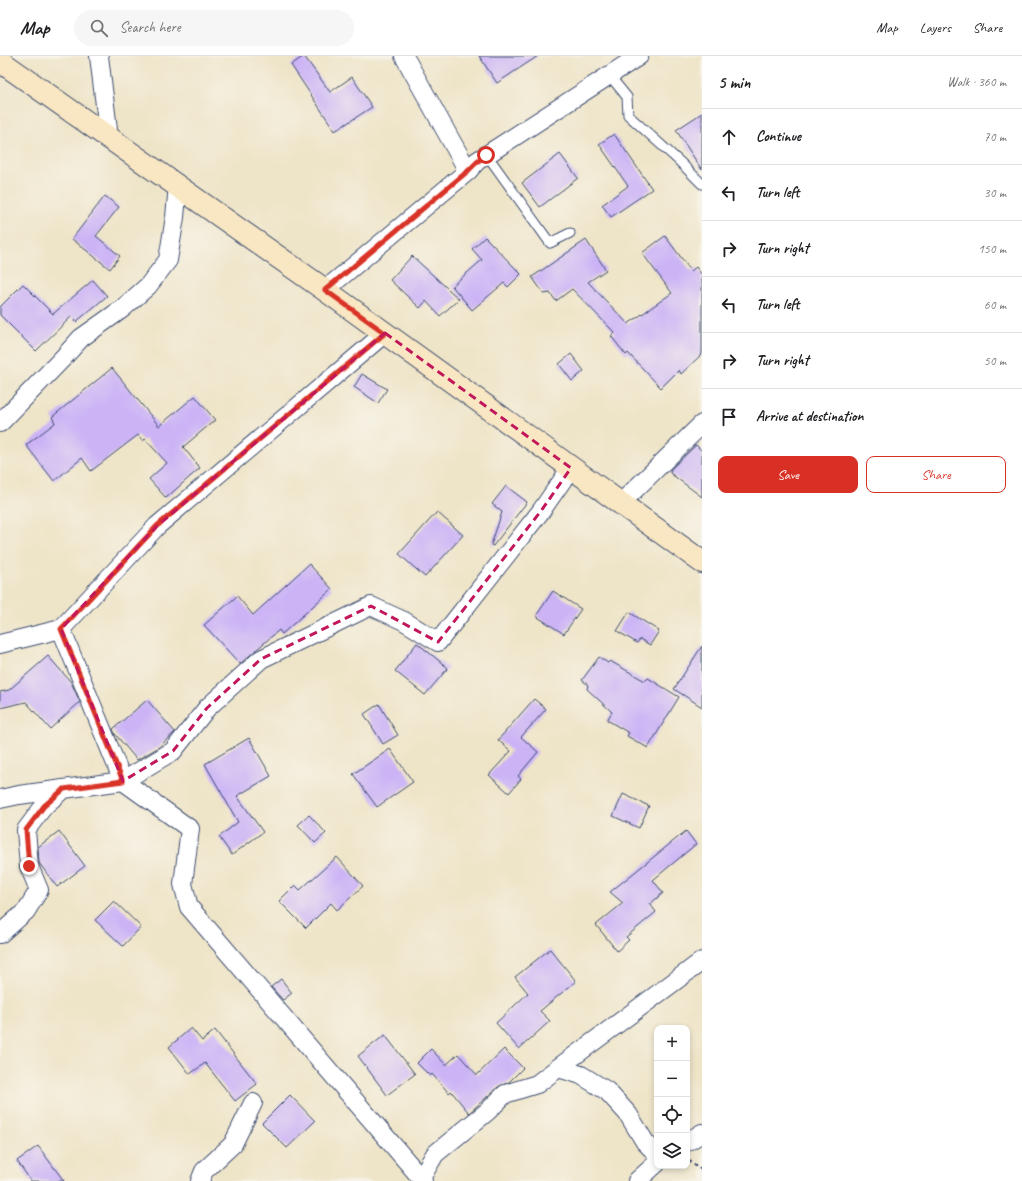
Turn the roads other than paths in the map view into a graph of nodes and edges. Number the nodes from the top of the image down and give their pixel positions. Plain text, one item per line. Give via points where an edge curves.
1 (99, 56) edge
2 (404, 56) edge
3 (639, 56) edge
4 (0, 61) edge
5 (609, 75) junction
6 (109, 138) junction
7 (486, 155) junction
8 (468, 171) junction
9 (702, 184) edge
10 (178, 185) junction
11 (570, 233) dead end
12 (325, 290) junction
13 (385, 333) junction
14 (0, 423) edge
15 (702, 424) edge
16 (571, 468) junction
17 (621, 504) junction
18 (702, 562) edge
19 (61, 629) junction
20 (0, 644) edge
21 (123, 781) junction
22 (64, 789) junction
23 (0, 799) edge
24 (0, 934) edge
25 (702, 961) edge
26 (558, 1068) junction
27 (253, 1103) dead end
28 (702, 1133) edge
29 (690, 1140) edge
30 (654, 1151) edge
31 (654, 1166) edge
32 (422, 1180) edge
33 (200, 1181) edge
34 (637, 1181) edge

1 - 6 street
2 - 8 street
3 - 5 street
4 - 6 main road
5 - 7 street
5 - 9 lane via 627,97 628,115
6 - 10 main road
7 - 8 street
7 - 11 lane via 550,243
8 - 12 street
10 - 12 main road
10 - 14 street via 168,260 148,286 122,309 81,338
12 - 13 main road
13 - 16 main road
13 - 19 street via 157,526
15 - 17 street
16 - 17 main road
16 - 21 street via 541,511 438,642 404,621 371,606 261,658 207,708 174,751
17 - 18 main road
19 - 20 street
19 - 21 street
21 - 22 street
21 - 32 street via 190,829 183,884 189,907
22 - 23 street
22 - 24 street via 44,806 26,830 29,866 40,890 26,912
25 - 26 street
26 - 30 street via 581,1075 607,1091 628,1114 644,1142
26 - 32 street via 537,1084 505,1094 435,1154
27 - 33 street via 233,1144 204,1171
28 - 29 street
31 - 34 street

